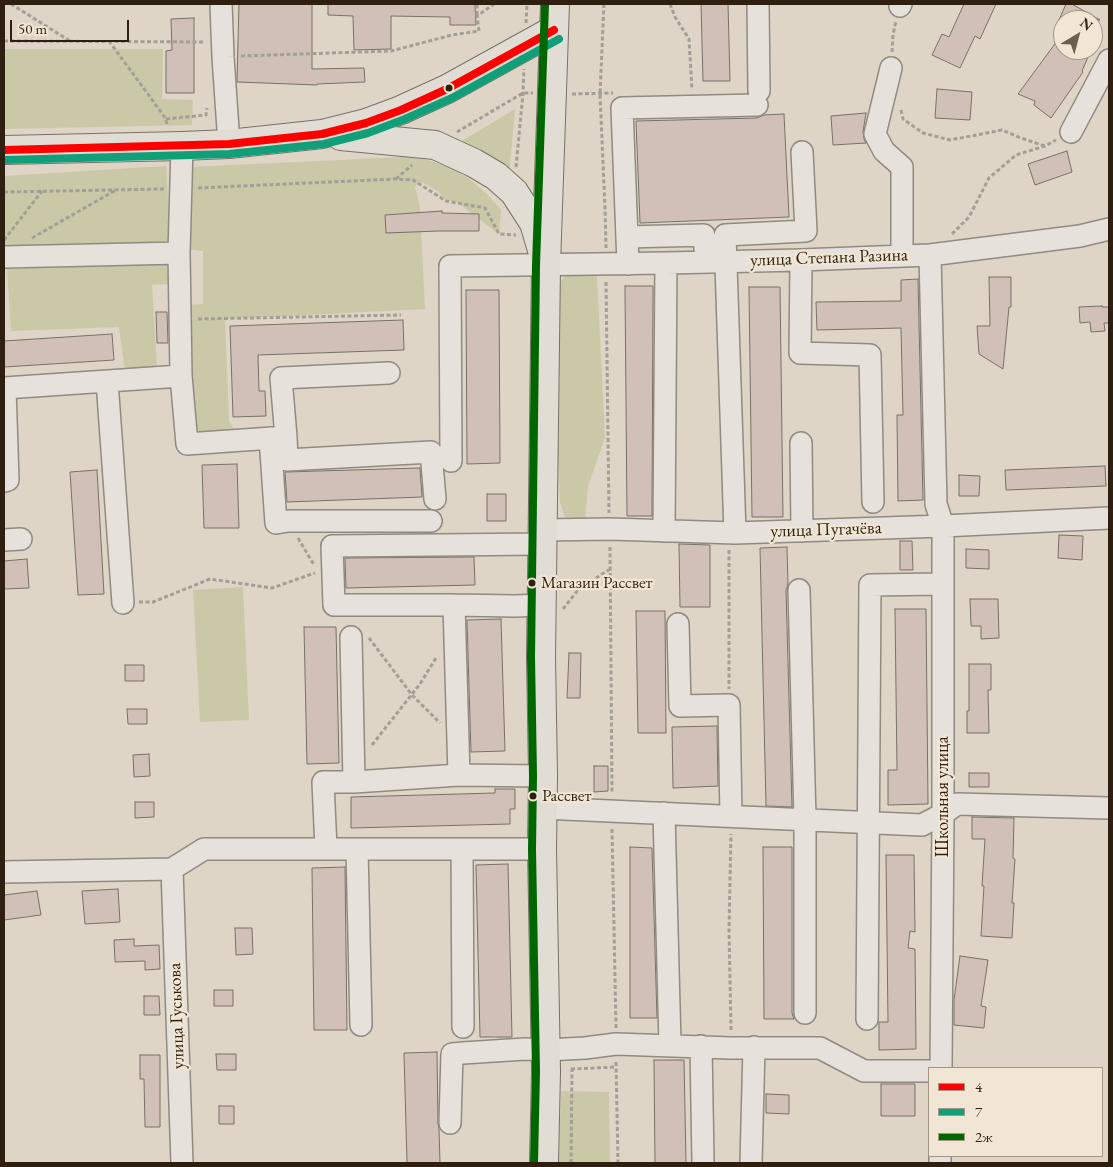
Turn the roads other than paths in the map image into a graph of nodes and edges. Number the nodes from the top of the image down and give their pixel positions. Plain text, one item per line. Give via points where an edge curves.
1 (221, 4) edge
2 (758, 4) edge
3 (554, 17) edge
4 (1109, 60) edge
5 (891, 68) road end
6 (1071, 132) road end
7 (322, 134) junction
8 (229, 144) junction
9 (182, 146) junction
10 (4, 150) edge
11 (802, 152) dead end
12 (1109, 229) edge
13 (627, 237) junction
14 (179, 253) junction
15 (930, 255) junction
16 (902, 256) junction
17 (4, 257) edge
18 (801, 260) junction
19 (716, 262) junction
20 (666, 263) junction
21 (628, 264) junction
22 (546, 265) junction
23 (388, 374) dead end
24 (181, 376) junction
25 (107, 381) junction
26 (278, 437) junction
27 (801, 443) dead end
28 (451, 461) dead end
29 (4, 481) edge
30 (435, 499) dead end
31 (873, 502) dead end
32 (1109, 518) edge
33 (431, 521) dead end
34 (943, 526) junction
35 (664, 531) junction
36 (802, 531) junction
37 (732, 533) junction
38 (542, 537) junction
39 (943, 584) junction
40 (799, 590) dead end
41 (123, 603) road end
42 (454, 605) junction
43 (542, 605) junction
44 (678, 624) dead end
45 (358, 636) road end
46 (354, 775) junction
47 (459, 775) junction
48 (543, 776) junction
49 (542, 808) junction
50 (1109, 808) edge
51 (664, 813) junction
52 (943, 814) junction
53 (731, 816) junction
54 (805, 819) junction
55 (868, 822) junction
56 (326, 849) junction
57 (357, 849) junction
58 (462, 849) junction
59 (542, 849) junction
60 (172, 869) junction
61 (4, 872) edge
62 (805, 1013) dead end
63 (867, 1020) dead end
64 (361, 1025) dead end
65 (463, 1027) dead end
66 (670, 1045) junction
67 (701, 1046) junction
68 (754, 1047) junction
69 (554, 1063) junction
70 (941, 1067) edge
71 (928, 1071) edge
72 (450, 1123) dead end
73 (182, 1163) edge
74 (544, 1163) edge
75 (703, 1163) edge
76 (751, 1163) edge

1 - 8 street
2 - 13 street via 758,98 622,108
3 - 7 main road via 525,46 446,89 402,110
3 - 22 main road
4 - 6 street
5 - 16 street via 875,134 884,151 902,167
7 - 8 main road
7 - 22 main road via 435,145 474,163 514,192 534,223
8 - 9 main road
9 - 10 main road
9 - 14 street
11 - 19 street via 806,231 725,235
12 - 15 street, улица Степана Разина via 1080,236
13 - 19 street via 704,235
13 - 21 street
14 - 17 street
14 - 24 street
15 - 16 street, улица Степана Разина
15 - 34 street, Школьная улица via 936,504
16 - 18 street, улица Степана Разина
18 - 19 street, улица Степана Разина
18 - 31 street via 800,352 870,355
19 - 20 street, улица Степана Разина
19 - 37 street
20 - 21 street, улица Степана Разина
20 - 35 street
21 - 22 street, улица Степана Разина
22 - 28 street, улица Степана Разина via 450,266
22 - 38 main road
23 - 26 street via 282,378
24 - 25 street
24 - 26 street via 187,444
25 - 29 street via 4,388 8,480
25 - 41 street
26 - 30 street via 287,460 431,452
26 - 33 street via 276,523
27 - 36 street
32 - 34 street, улица Пугачёва
34 - 36 street, улица Пугачёва
34 - 39 street, Школьная улица
35 - 37 street, улица Пугачёва
35 - 38 street, улица Пугачёва via 610,529
36 - 37 street, улица Пугачёва
38 - 42 street, улица Пугачёва via 332,546 334,604
38 - 43 main road
39 - 52 street, Школьная улица
39 - 55 street via 870,585
40 - 54 street
42 - 43 street
42 - 47 street
43 - 48 main road
44 - 53 street via 680,706 729,705
45 - 46 street
46 - 47 street
46 - 56 street via 324,782
47 - 48 street
48 - 49 main road
49 - 51 street
49 - 59 main road
50 - 52 street via 957,804
51 - 53 street
51 - 66 street
52 - 55 street via 922,825
52 - 70 street, Школьная улица
53 - 54 street
54 - 55 street
54 - 62 street
55 - 63 street
56 - 57 street
56 - 60 street via 204,849
57 - 58 street
57 - 64 street
58 - 59 street
58 - 65 street
59 - 69 main road
60 - 61 street
60 - 73 street, улица Гуськова
66 - 67 street
66 - 69 street via 616,1044 585,1048
67 - 68 street
67 - 75 street
68 - 71 street via 820,1048 864,1071
68 - 76 street
69 - 72 street via 525,1049 452,1054
69 - 74 main road

